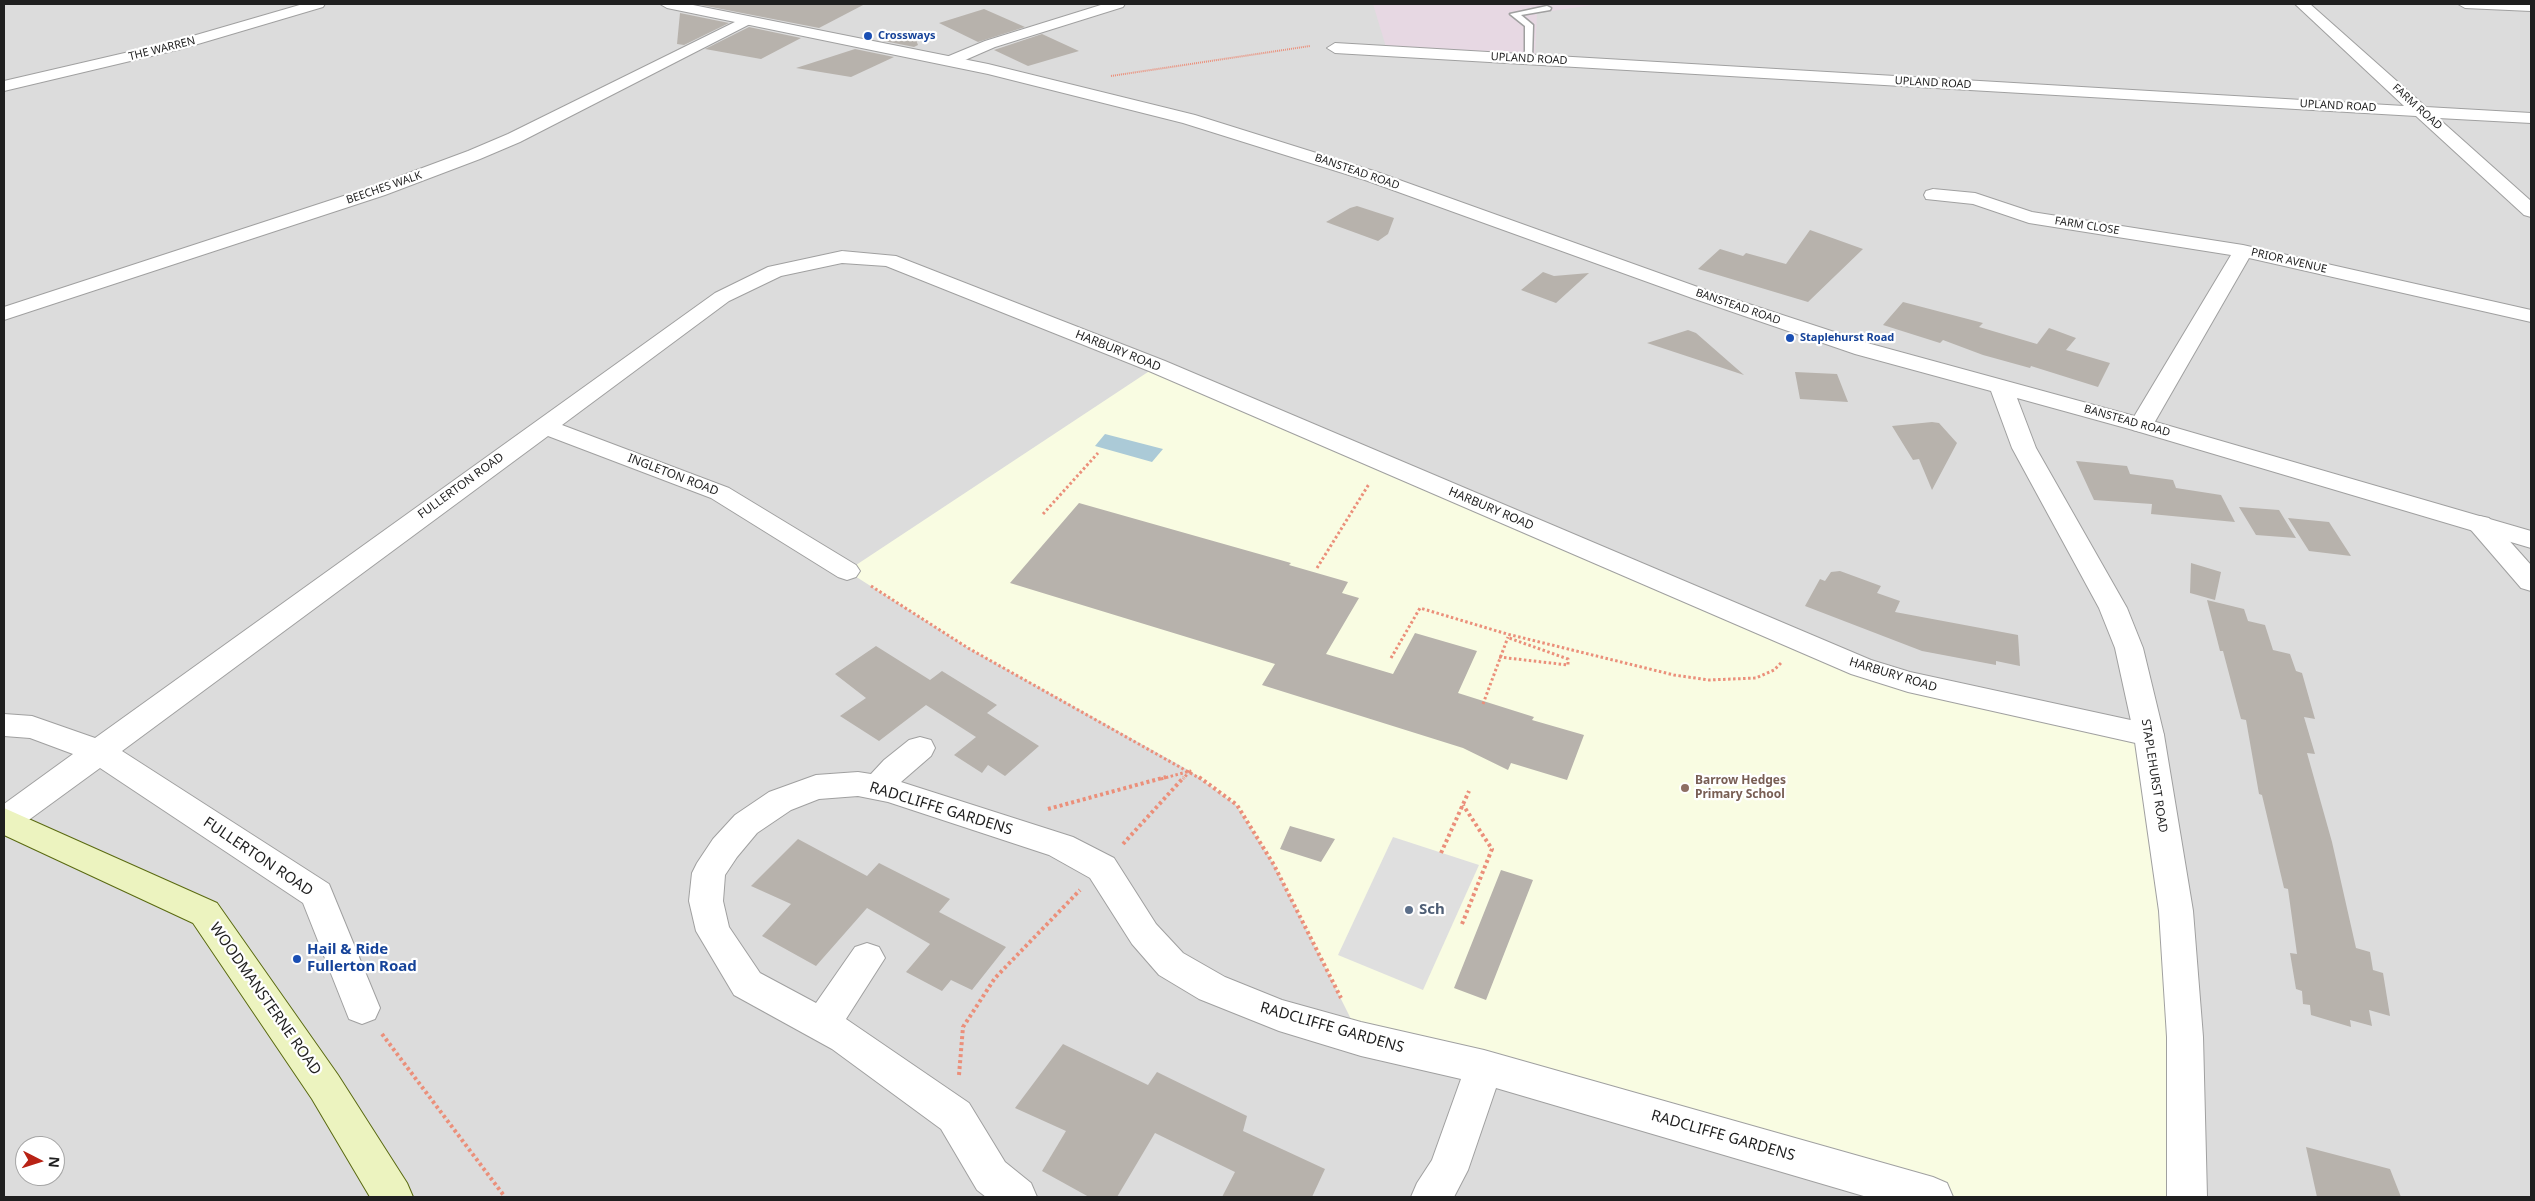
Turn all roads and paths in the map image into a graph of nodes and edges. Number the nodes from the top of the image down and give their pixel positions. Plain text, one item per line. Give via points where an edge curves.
1 (318, 4) edge
2 (667, 4) edge
3 (1118, 4) edge
4 (2302, 4) edge
5 (2465, 4) edge
6 (2531, 7) edge
7 (1547, 8) dead end
8 (747, 20) junction
9 (1336, 48) joint
10 (1528, 59) junction
11 (950, 61) junction
12 (4, 86) edge
13 (1067, 87) junction
14 (2421, 111) junction
15 (2531, 118) edge
16 (1933, 195) dead end
17 (2531, 211) edge
18 (2243, 251) junction
19 (842, 256) joint
20 (2492, 306) junction
21 (2531, 309) edge
22 (4, 314) edge
23 (2531, 316) edge
24 (2001, 386) junction
25 (2141, 425) junction
26 (543, 426) junction
27 (1098, 453) dead end
28 (1382, 463) junction
29 (1043, 514) dead end
30 (2480, 524) junction
31 (2531, 540) edge
32 (1317, 568) dead end
33 (847, 571) joint
34 (2531, 582) edge
35 (1508, 636) junction
36 (1796, 639) junction
37 (1499, 657) junction
38 (1391, 658) dead end
39 (1483, 704) dead end
40 (4, 725) edge
41 (2149, 735) junction
42 (920, 748) dead end
43 (98, 751) junction
44 (1190, 771) junction
45 (878, 788) junction
46 (1469, 790) dead end
47 (1463, 805) junction
48 (4, 821) edge
49 (992, 824) junction
50 (1441, 853) dead end
51 (1102, 868) junction
52 (1462, 924) dead end
53 (867, 958) dead end
54 (362, 1008) joint
55 (822, 1024) junction
56 (1361, 1039) junction
57 (1484, 1067) junction
58 (955, 1116) junction
59 (393, 1197) edge
60 (505, 1197) edge
61 (1017, 1197) edge
62 (1431, 1197) edge
63 (1932, 1197) edge
64 (2187, 1197) edge

1 - 12 street, THE WARREN via 176,46
2 - 8 street, BANSTEAD ROAD
3 - 11 street via 990,44
4 - 14 street, FARM ROAD
5 - 6 street
7 - 10 lane via 1514,14 1529,24
8 - 11 street, BANSTEAD ROAD
8 - 22 street, BEECHES WALK via 474,155 378,191
9 - 10 street, UPLAND ROAD
9 - 13 path via 1322,44 1086,80
10 - 14 street, UPLAND ROAD
11 - 13 street, BANSTEAD ROAD
13 - 24 street, BANSTEAD ROAD via 1292,150 1772,319 1863,349
14 - 15 street, UPLAND ROAD
14 - 17 street, FARM ROAD
16 - 18 street, FARM CLOSE via 1975,199 2029,217
18 - 20 street, PRIOR AVENUE
18 - 25 street, PRIOR AVENUE
19 - 26 street, FULLERTON ROAD via 775,271 722,297
19 - 28 street, HARBURY ROAD via 889,260 1157,366
20 - 21 street
20 - 23 street, PRIOR AVENUE
24 - 25 street, BANSTEAD ROAD
24 - 41 street, STAPLEHURST ROAD via 2024,448 2113,608 2129,648
25 - 30 street, BANSTEAD ROAD
26 - 33 street, INGLETON ROAD via 720,493
26 - 43 street, FULLERTON ROAD
27 - 29 path
28 - 32 path
28 - 36 street, HARBURY ROAD
30 - 31 street, BANSTEAD ROAD
30 - 34 street
33 - 44 path via 968,648
35 - 36 path via 1674,675 1709,680 1756,678 1774,670
35 - 37 path
35 - 37 path via 1568,659 1568,665
35 - 38 path via 1420,608
36 - 41 street, HARBURY ROAD via 1861,667 1908,682
37 - 39 path
40 - 43 street, FULLERTON ROAD via 32,727
41 - 64 street, STAPLEHURST ROAD via 2176,911 2185,1037
42 - 45 street via 895,768
43 - 48 street, FULLERTON ROAD
43 - 54 street, FULLERTON ROAD via 317,894
44 - 49 path
44 - 51 path
44 - 56 path via 1236,805 1274,864
45 - 49 street, RADCLIFFE GARDENS
45 - 55 street, RADCLIFFE GARDENS via 858,784 816,787 780,801 746,824 709,873 706,901 713,930 747,984
46 - 47 path
47 - 50 path
47 - 52 path via 1492,850
48 - 59 main road, WOODMANSTERNE ROAD via 205,913 325,1086
49 - 51 street, RADCLIFFE GARDENS via 1061,846
51 - 56 street, RADCLIFFE GARDENS via 1144,934 1171,964 1212,988 1279,1015
51 - 58 path via 995,978 963,1027
53 - 55 street
54 - 60 path
55 - 58 street, RADCLIFFE GARDENS
56 - 57 street, RADCLIFFE GARDENS
57 - 62 street via 1448,1170
57 - 63 street, RADCLIFFE GARDENS
58 - 61 street, RADCLIFFE GARDENS via 991,1176

